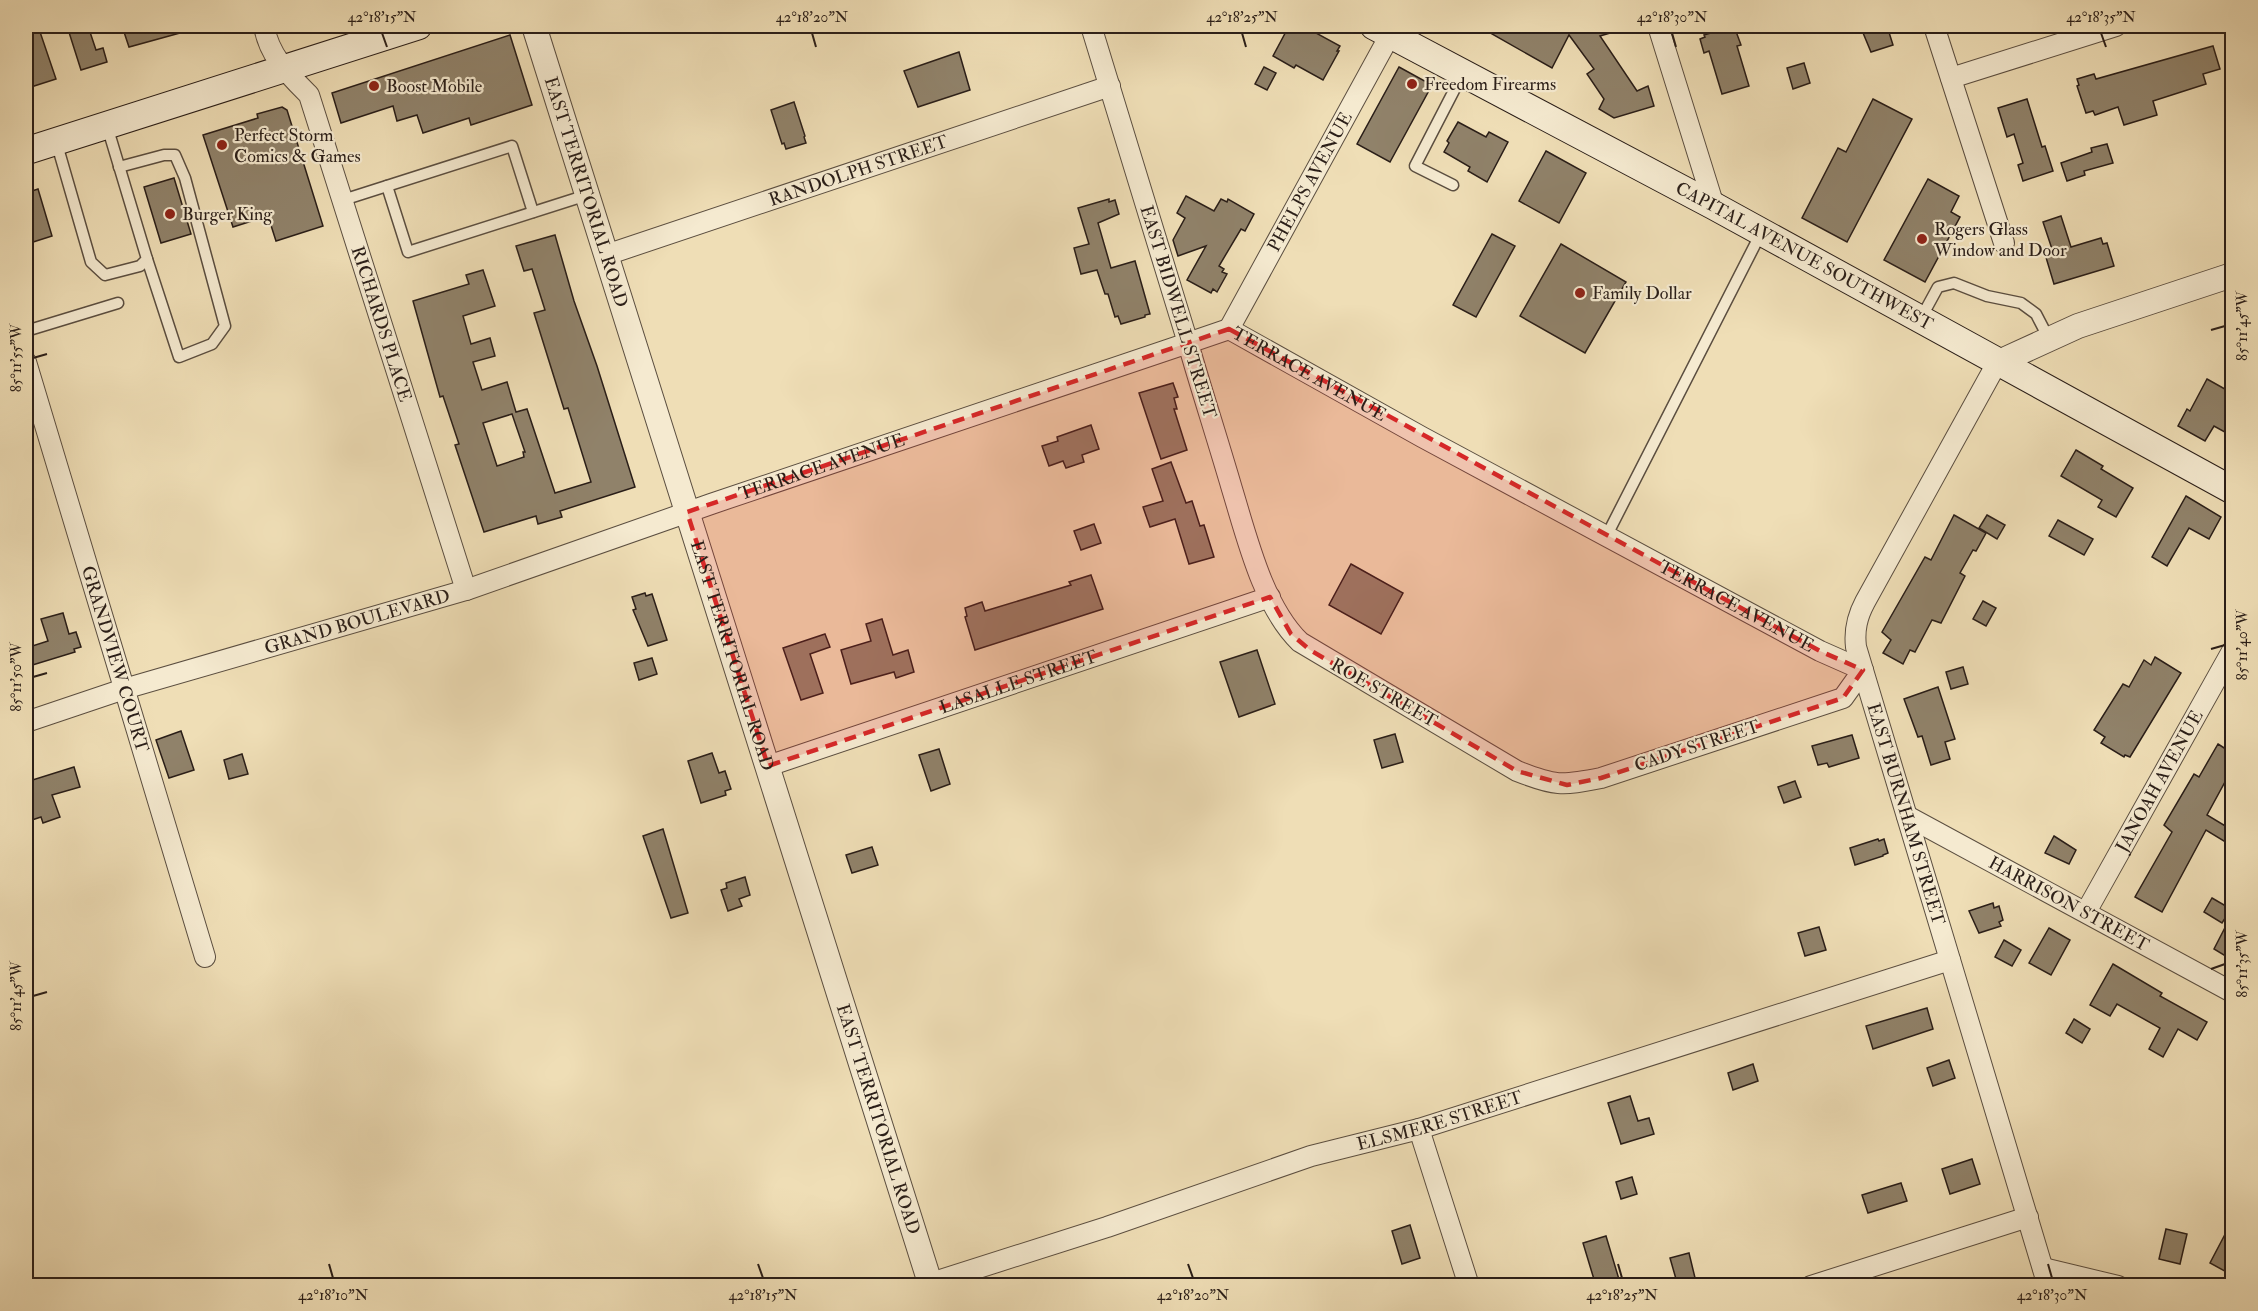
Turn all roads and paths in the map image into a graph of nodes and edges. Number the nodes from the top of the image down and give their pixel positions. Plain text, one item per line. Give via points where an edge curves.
1 (418, 26) edge
2 (534, 26) edge
3 (1091, 26) edge
4 (1658, 26) edge
5 (1934, 26) edge
6 (2116, 26) edge
7 (267, 27) edge
8 (1382, 30) edge
9 (282, 68) junction
10 (1463, 73) junction
11 (1951, 78) junction
12 (1110, 86) junction
13 (106, 125) junction
14 (56, 141) junction
15 (26, 151) edge
16 (119, 167) junction
17 (1453, 185) dead end
18 (387, 186) junction
19 (587, 195) junction
20 (343, 200) junction
21 (1714, 206) junction
22 (533, 212) junction
23 (1761, 233) junction
24 (2004, 243) dead end
25 (606, 255) junction
26 (147, 259) junction
27 (2232, 275) edge
28 (118, 303) dead end
29 (1920, 320) junction
30 (1229, 330) junction
31 (26, 331) edge
32 (2049, 339) junction
33 (1188, 344) junction
34 (26, 362) edge
35 (1997, 363) junction
36 (2232, 489) edge
37 (687, 512) junction
38 (1607, 535) junction
39 (466, 590) junction
40 (1270, 597) junction
41 (2232, 651) edge
42 (1863, 670) junction
43 (124, 689) junction
44 (26, 722) edge
45 (768, 766) junction
46 (1517, 771) joint
47 (1907, 816) junction
48 (2086, 912) junction
49 (205, 957) dead end
50 (1950, 960) junction
51 (2232, 992) edge
52 (1419, 1129) junction
53 (2028, 1217) junction
54 (2045, 1277) edge
55 (931, 1284) edge
56 (1469, 1286) edge
57 (1811, 1286) edge
58 (2118, 1286) edge

1 - 9 main road
2 - 19 street, EAST TERRITORIAL ROAD
3 - 12 street, EAST BIDWELL STREET
4 - 21 street
5 - 11 street
6 - 11 street
7 - 9 street, RICHARDS PLACE via 269,44
8 - 10 main road, CAPITAL AVENUE SOUTHWEST
8 - 30 street, PHELPS AVENUE
9 - 13 main road
9 - 20 street, RICHARDS PLACE via 309,95
10 - 17 lane via 1415,166
10 - 21 main road, CAPITAL AVENUE SOUTHWEST
11 - 24 street
12 - 25 street, RANDOLPH STREET
12 - 33 street, EAST BIDWELL STREET
13 - 14 main road
13 - 16 lane
14 - 15 main road
14 - 26 lane via 92,262 105,275 140,266
16 - 26 lane
16 - 26 lane via 175,155 185,178 225,326 212,344 179,357
18 - 20 lane
18 - 22 lane via 512,146
18 - 22 lane via 408,252
19 - 22 lane
19 - 25 street, EAST TERRITORIAL ROAD
20 - 39 street, RICHARDS PLACE
21 - 23 main road, CAPITAL AVENUE SOUTHWEST
23 - 29 main road, CAPITAL AVENUE SOUTHWEST
23 - 38 lane
25 - 37 street, EAST TERRITORIAL ROAD
27 - 32 street
28 - 31 lane
29 - 32 lane via 1938,287 1954,283 1987,296 2021,303 2036,314
29 - 35 main road, CAPITAL AVENUE SOUTHWEST
30 - 33 street, TERRACE AVENUE
30 - 38 street, TERRACE AVENUE
32 - 35 street
33 - 37 street, TERRACE AVENUE
33 - 40 street, EAST BIDWELL STREET via 1247,538
34 - 43 street, GRANDVIEW COURT
35 - 36 main road, CAPITAL AVENUE SOUTHWEST
35 - 42 street, EAST BURNHAM STREET via 1859,613 1854,634
37 - 39 street, GRAND BOULEVARD
37 - 45 street, EAST TERRITORIAL ROAD
38 - 42 street, TERRACE AVENUE via 1820,651
39 - 43 street, GRAND BOULEVARD
40 - 45 street, LASALLE STREET
40 - 46 street, ROE STREET via 1291,634 1310,650
41 - 48 street, JANOAH AVENUE
42 - 46 street, CADY STREET via 1843,698 1601,778 1567,785 1545,782
42 - 47 street, EAST BURNHAM STREET
43 - 44 street, GRAND BOULEVARD
43 - 49 street, GRANDVIEW COURT
45 - 55 street, EAST TERRITORIAL ROAD
47 - 48 street, HARRISON STREET
47 - 50 street, EAST BURNHAM STREET
48 - 51 street, HARRISON STREET
50 - 52 street, ELSMERE STREET
50 - 53 street, EAST BURNHAM STREET
52 - 55 street, ELSMERE STREET via 1311,1156
52 - 56 street
53 - 54 street, EAST BURNHAM STREET
53 - 57 street
54 - 58 street

